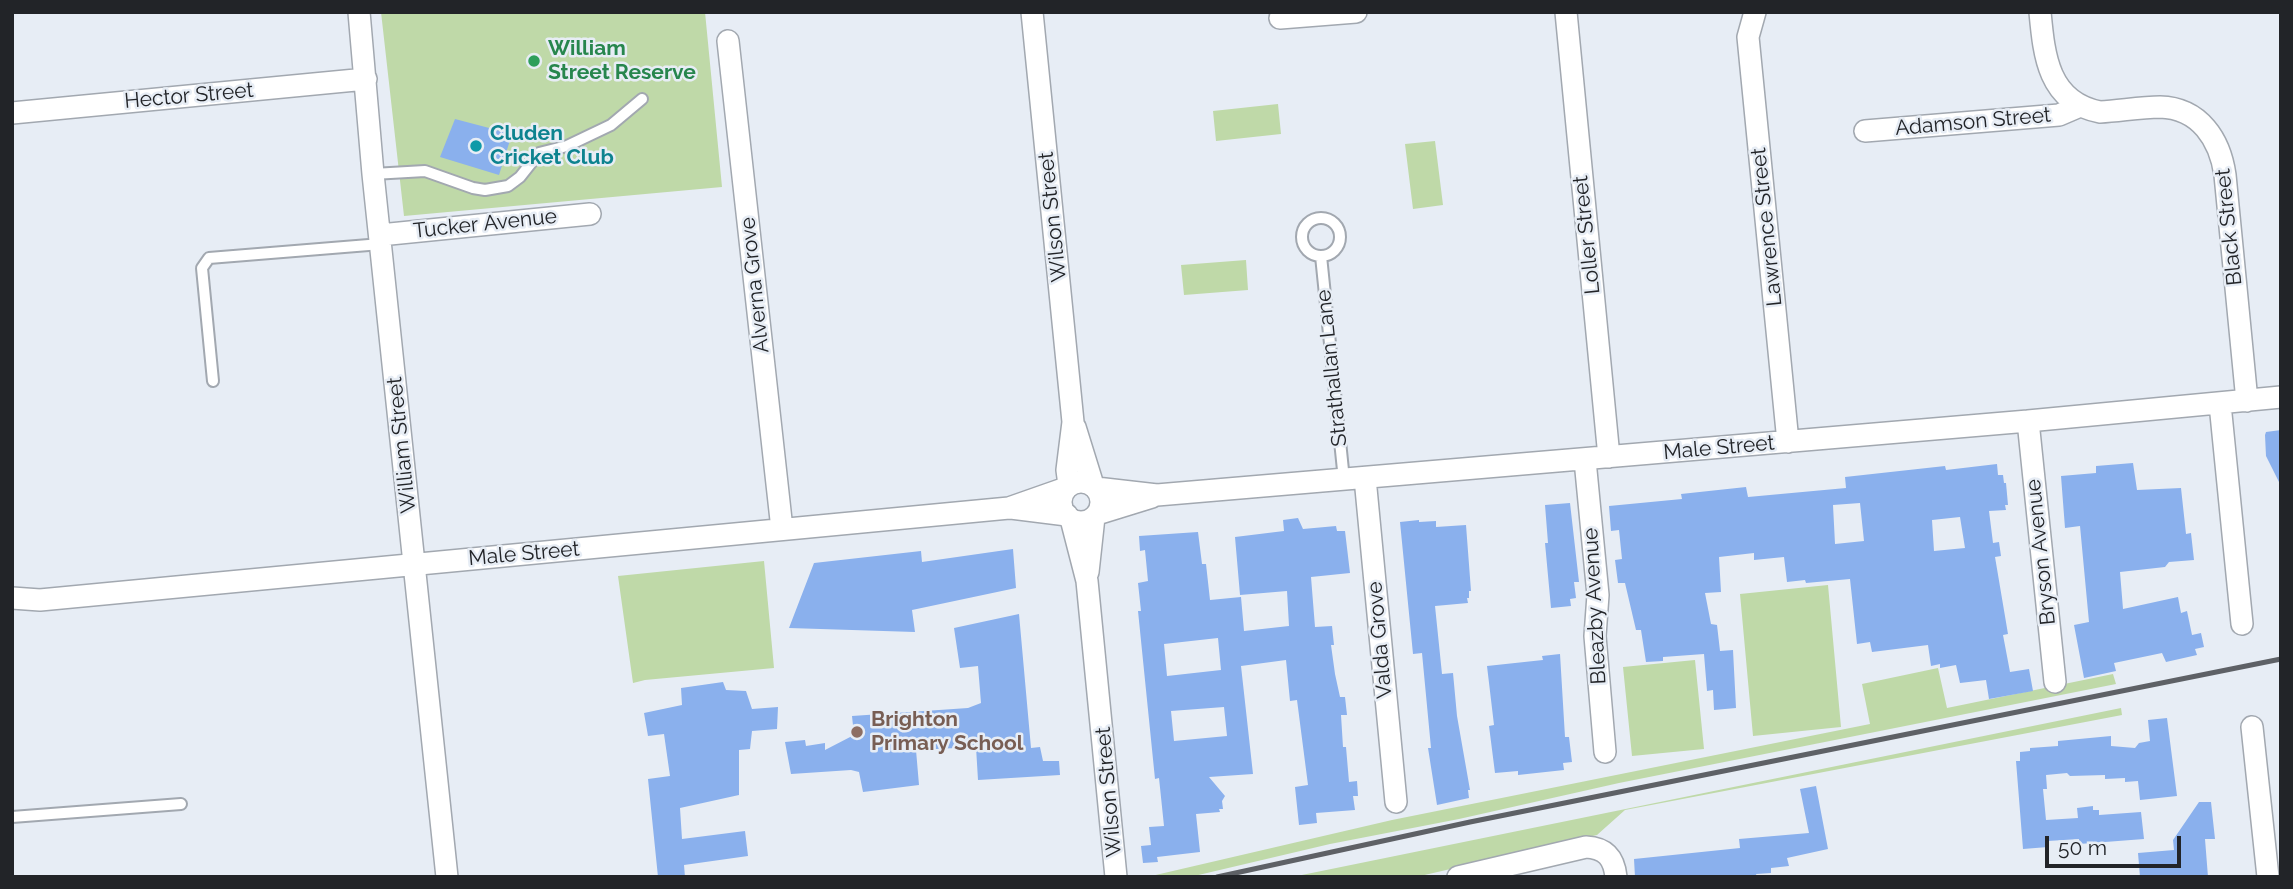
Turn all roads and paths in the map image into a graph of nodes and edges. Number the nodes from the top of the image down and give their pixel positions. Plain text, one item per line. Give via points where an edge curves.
1 (359, 12) edge
2 (1032, 12) edge
3 (1356, 12) edge
4 (1566, 12) edge
5 (1755, 12) edge
6 (2040, 12) edge
7 (1280, 18) dead end
8 (728, 41) dead end
9 (366, 79) junction
10 (642, 99) dead end
11 (2080, 106) junction
12 (12, 113) edge
13 (1864, 131) dead end
14 (373, 174) junction
15 (590, 214) dead end
16 (380, 240) junction
17 (1321, 256) dead end
18 (213, 381) dead end
19 (2281, 397) edge
20 (2246, 401) junction
21 (2220, 404) junction
22 (2028, 421) junction
23 (1073, 422) junction
24 (1788, 442) junction
25 (1609, 457) junction
26 (1585, 460) junction
27 (1355, 479) junction
28 (1068, 486) junction
29 (1095, 487) junction
30 (1157, 495) junction
31 (1009, 508) junction
32 (1095, 516) junction
33 (1069, 517) junction
34 (782, 529) junction
35 (414, 565) junction
36 (1087, 581) junction
37 (12, 598) edge
38 (40, 600) junction
39 (12, 614) edge
40 (2242, 624) dead end
41 (2055, 682) dead end
42 (2252, 727) dead end
43 (1605, 752) dead end
44 (1396, 802) dead end
45 (181, 804) dead end
46 (12, 817) edge
47 (447, 877) edge
48 (1116, 877) edge
49 (1458, 877) edge
50 (1616, 877) edge
51 (2267, 877) edge

1 - 9 street, William Street
2 - 23 street, Wilson Street
3 - 7 street
4 - 25 street, Loller Street
5 - 24 street, Lawrence Street via 1748,37
6 - 11 street via 2051,73
8 - 34 street, Alverna Grove
9 - 12 street, Hector Street
9 - 14 street, William Street
10 - 14 lane via 611,125 539,153 508,186 473,188 425,171
11 - 13 street, Adamson Street via 2059,115
11 - 20 street, Black Street via 2100,112 2175,109 2215,139 2225,175
14 - 16 street, William Street
15 - 16 street, Tucker Avenue
16 - 18 lane via 209,258 202,268
16 - 35 street, William Street
17 - 27 lane, Strathallan Lane
19 - 20 street, Male Street
20 - 21 street, Male Street
21 - 22 street, Male Street
21 - 40 street
22 - 24 street, Male Street
22 - 41 street, Bryson Avenue
23 - 28 street, Wilson Street
23 - 29 street, Wilson Street
24 - 25 street, Male Street
25 - 26 street, Male Street
26 - 27 street, Male Street
26 - 43 street, Bleazby Avenue via 1598,595 1595,636
27 - 30 street, Male Street
27 - 44 street, Valda Grove
28 - 29 street via 1081,481
28 - 31 street, Male Street
28 - 33 street via 1061,499
29 - 30 street, Male Street
29 - 32 street via 1101,501
30 - 32 street, Male Street
31 - 33 street, Male Street
31 - 34 street, Male Street
32 - 33 street via 1083,522
32 - 36 street, Wilson Street
33 - 36 street, Wilson Street
34 - 35 street, Male Street
35 - 38 street, Male Street
35 - 47 street, William Street
36 - 48 street, Wilson Street
37 - 38 street, Male Street
38 - 39 street, Male Street
42 - 51 street
45 - 46 lane
49 - 50 street via 1586,847 1608,853

